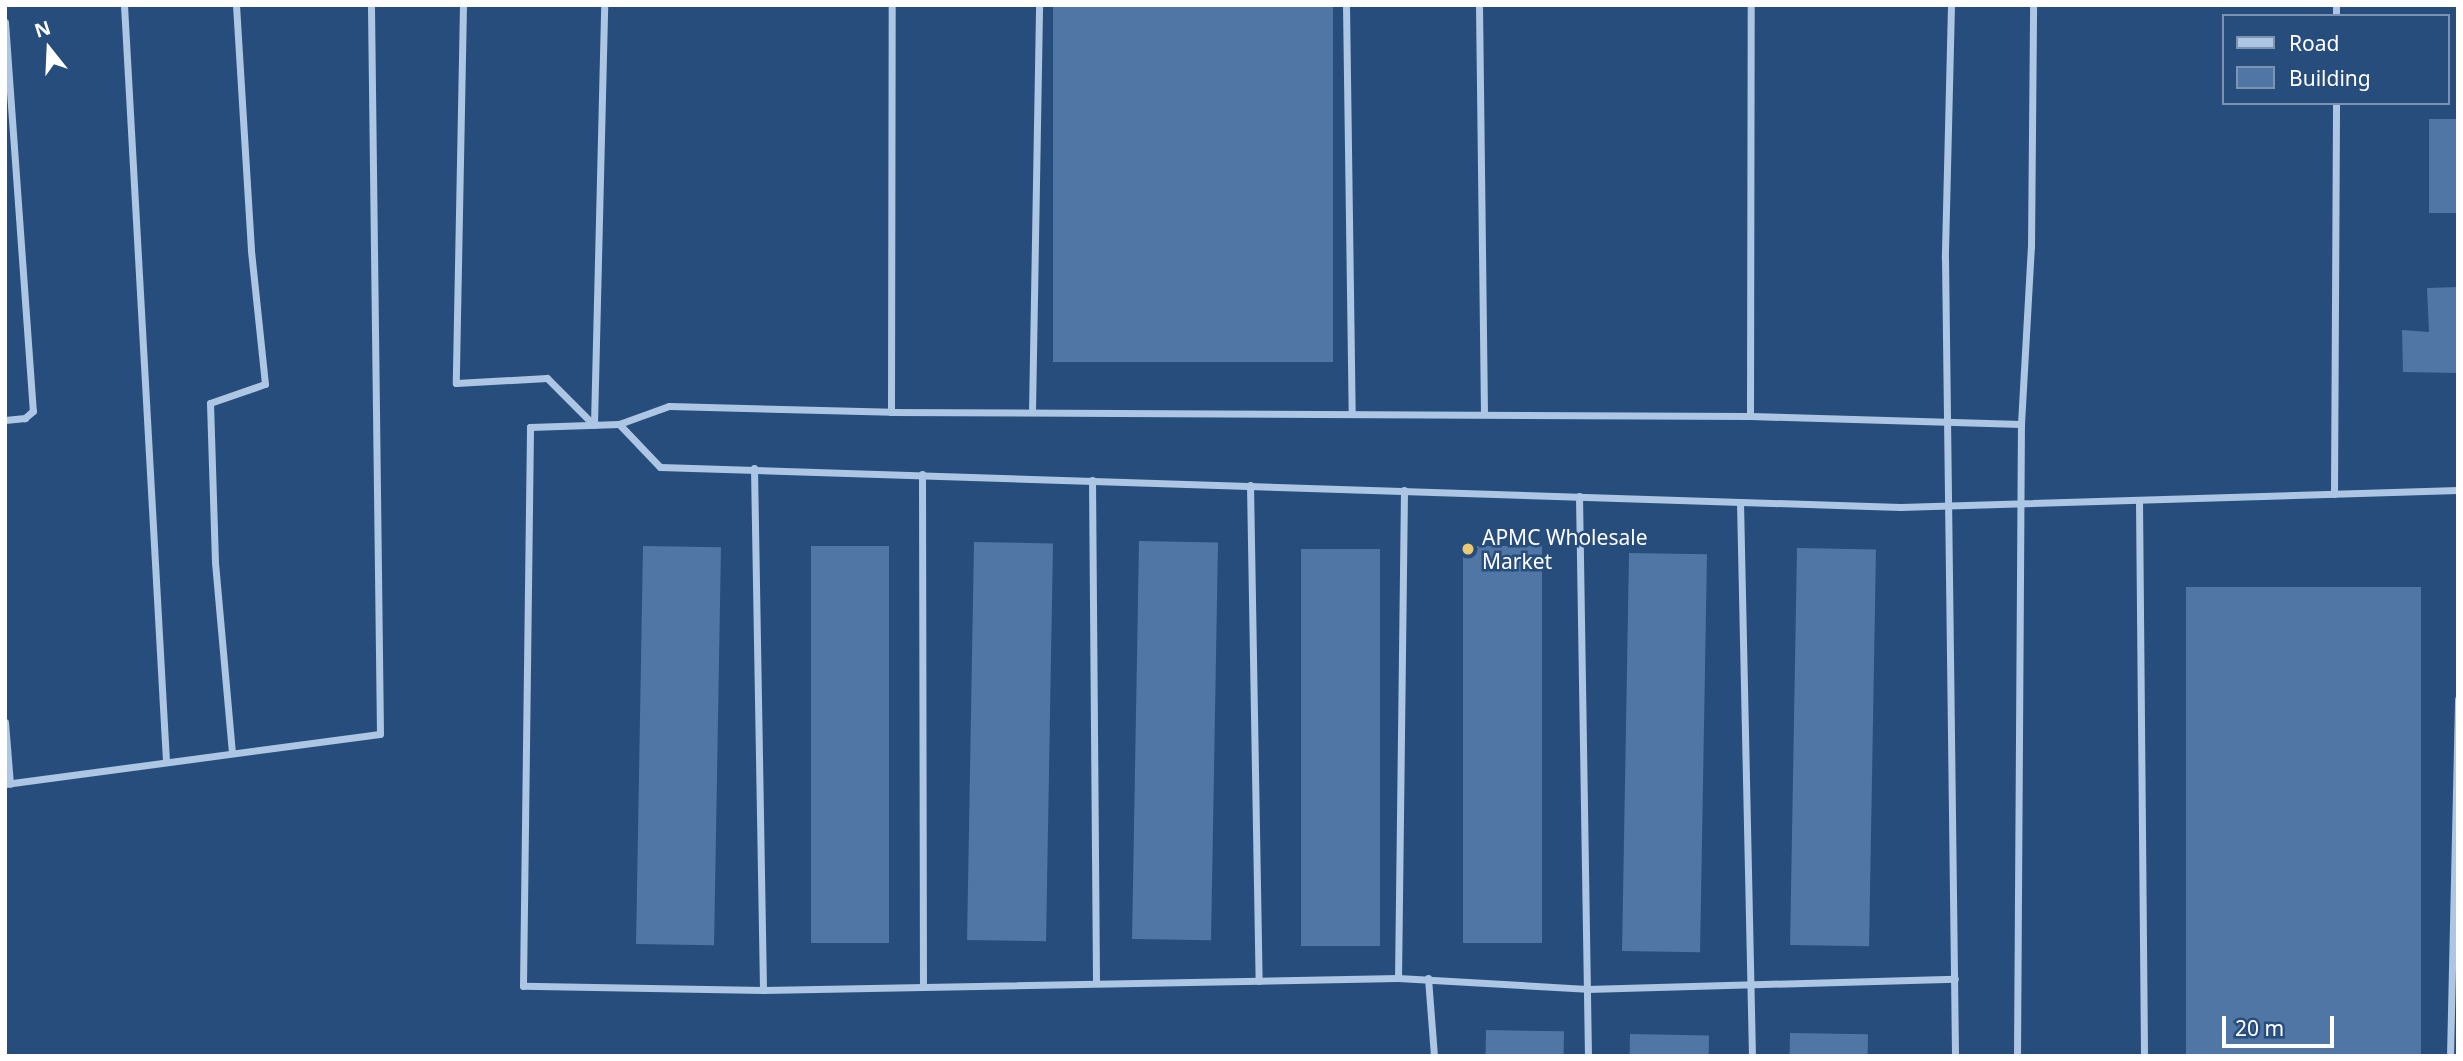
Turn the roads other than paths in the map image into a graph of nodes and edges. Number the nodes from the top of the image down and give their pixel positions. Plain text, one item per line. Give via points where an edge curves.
1 (124, 5) edge
2 (236, 5) edge
3 (371, 5) edge
4 (463, 5) edge
5 (604, 5) edge
6 (892, 5) edge
7 (1039, 5) edge
8 (1346, 5) edge
9 (1479, 5) edge
10 (1751, 5) edge
11 (1951, 5) edge
12 (2033, 5) edge
13 (5, 22) edge
14 (2336, 105) edge
15 (891, 412) junction
16 (1032, 412) junction
17 (1352, 414) junction
18 (1484, 414) junction
19 (1750, 416) junction
20 (5, 420) edge
21 (1948, 422) junction
22 (619, 424) junction
23 (2021, 424) junction
24 (594, 425) junction
25 (754, 468) junction
26 (922, 474) junction
27 (1092, 480) junction
28 (1250, 485) junction
29 (1404, 490) junction
30 (2458, 490) edge
31 (2334, 494) junction
32 (1579, 496) junction
33 (2139, 501) junction
34 (1741, 502) junction
35 (2023, 504) junction
36 (1949, 505) junction
37 (2458, 699) edge
38 (5, 722) edge
39 (232, 753) junction
40 (166, 761) junction
41 (8, 784) edge
42 (1398, 978) junction
43 (1428, 978) junction
44 (1955, 979) junction
45 (1259, 981) junction
46 (1096, 983) junction
47 (1753, 984) junction
48 (923, 987) junction
49 (1587, 989) junction
50 (763, 990) junction
51 (1434, 1056) edge
52 (1588, 1056) edge
53 (1752, 1056) edge
54 (1955, 1056) edge
55 (2017, 1056) edge
56 (2144, 1056) edge
57 (2450, 1056) edge

1 - 40 street
2 - 39 street via 251,250 265,384 211,403 215,554
3 - 39 street via 380,734
4 - 24 street via 456,383 547,378
5 - 24 street
6 - 15 street
7 - 16 street
8 - 17 street
9 - 18 street
10 - 19 street
11 - 21 street via 1945,258
12 - 23 street via 2031,247
13 - 20 street via 33,411 25,418
14 - 31 street
15 - 16 street
15 - 22 street via 669,406
16 - 17 street
17 - 18 street
18 - 19 street
19 - 21 street
21 - 23 street
21 - 36 street
22 - 24 street
22 - 25 street via 660,467
23 - 35 street
24 - 50 street via 530,427 523,986
25 - 26 street
25 - 50 street
26 - 27 street
26 - 48 street
27 - 28 street
27 - 46 street
28 - 29 street
28 - 45 street
29 - 32 street
29 - 42 street
30 - 31 street
31 - 33 street
32 - 34 street
32 - 49 street
33 - 35 street
33 - 56 street
34 - 36 street
34 - 47 street
35 - 36 street
35 - 55 street
36 - 44 street
37 - 57 street
38 - 41 street
39 - 40 street
40 - 41 street
42 - 43 street
42 - 45 street
43 - 49 street
43 - 51 street
44 - 47 street
44 - 54 street
45 - 46 street
46 - 48 street
47 - 49 street
47 - 53 street
48 - 50 street
49 - 52 street

